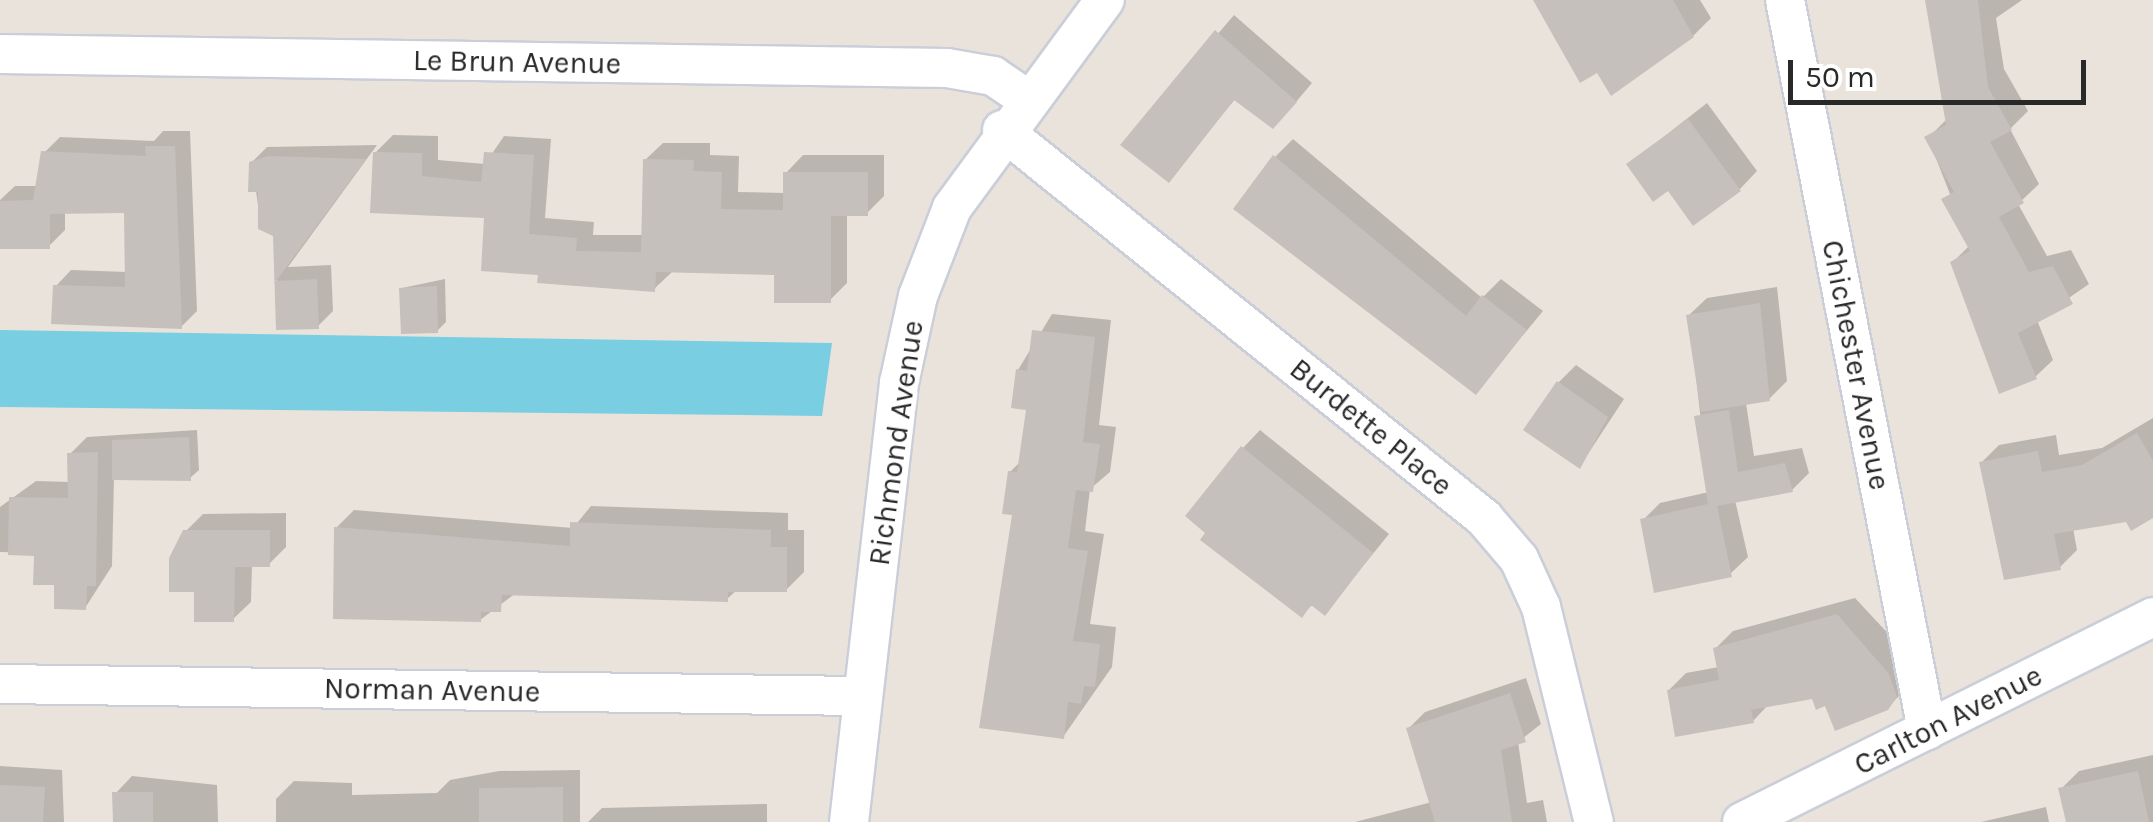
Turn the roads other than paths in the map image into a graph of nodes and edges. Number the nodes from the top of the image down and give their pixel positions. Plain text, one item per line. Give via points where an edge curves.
1 (1105, 0) edge
2 (1785, 0) edge
3 (0, 54) edge
4 (1027, 99) junction
5 (1002, 130) junction
6 (2153, 616) edge
7 (0, 684) edge
8 (863, 696) junction
9 (1927, 730) junction
10 (849, 822) edge
11 (1594, 822) edge
12 (1742, 822) edge

1 - 4 street, Richmond Avenue
2 - 9 street, Chichester Avenue
3 - 4 street, Le Brun Avenue via 946,68 993,76
4 - 5 street, Richmond Avenue
5 - 8 street, Richmond Avenue via 952,208 918,296
5 - 11 street, Burdette Place via 1496,532 1540,608
6 - 9 street, Carlton Avenue
7 - 8 street, Norman Avenue
8 - 10 street, Richmond Avenue
9 - 12 street, Carlton Avenue

